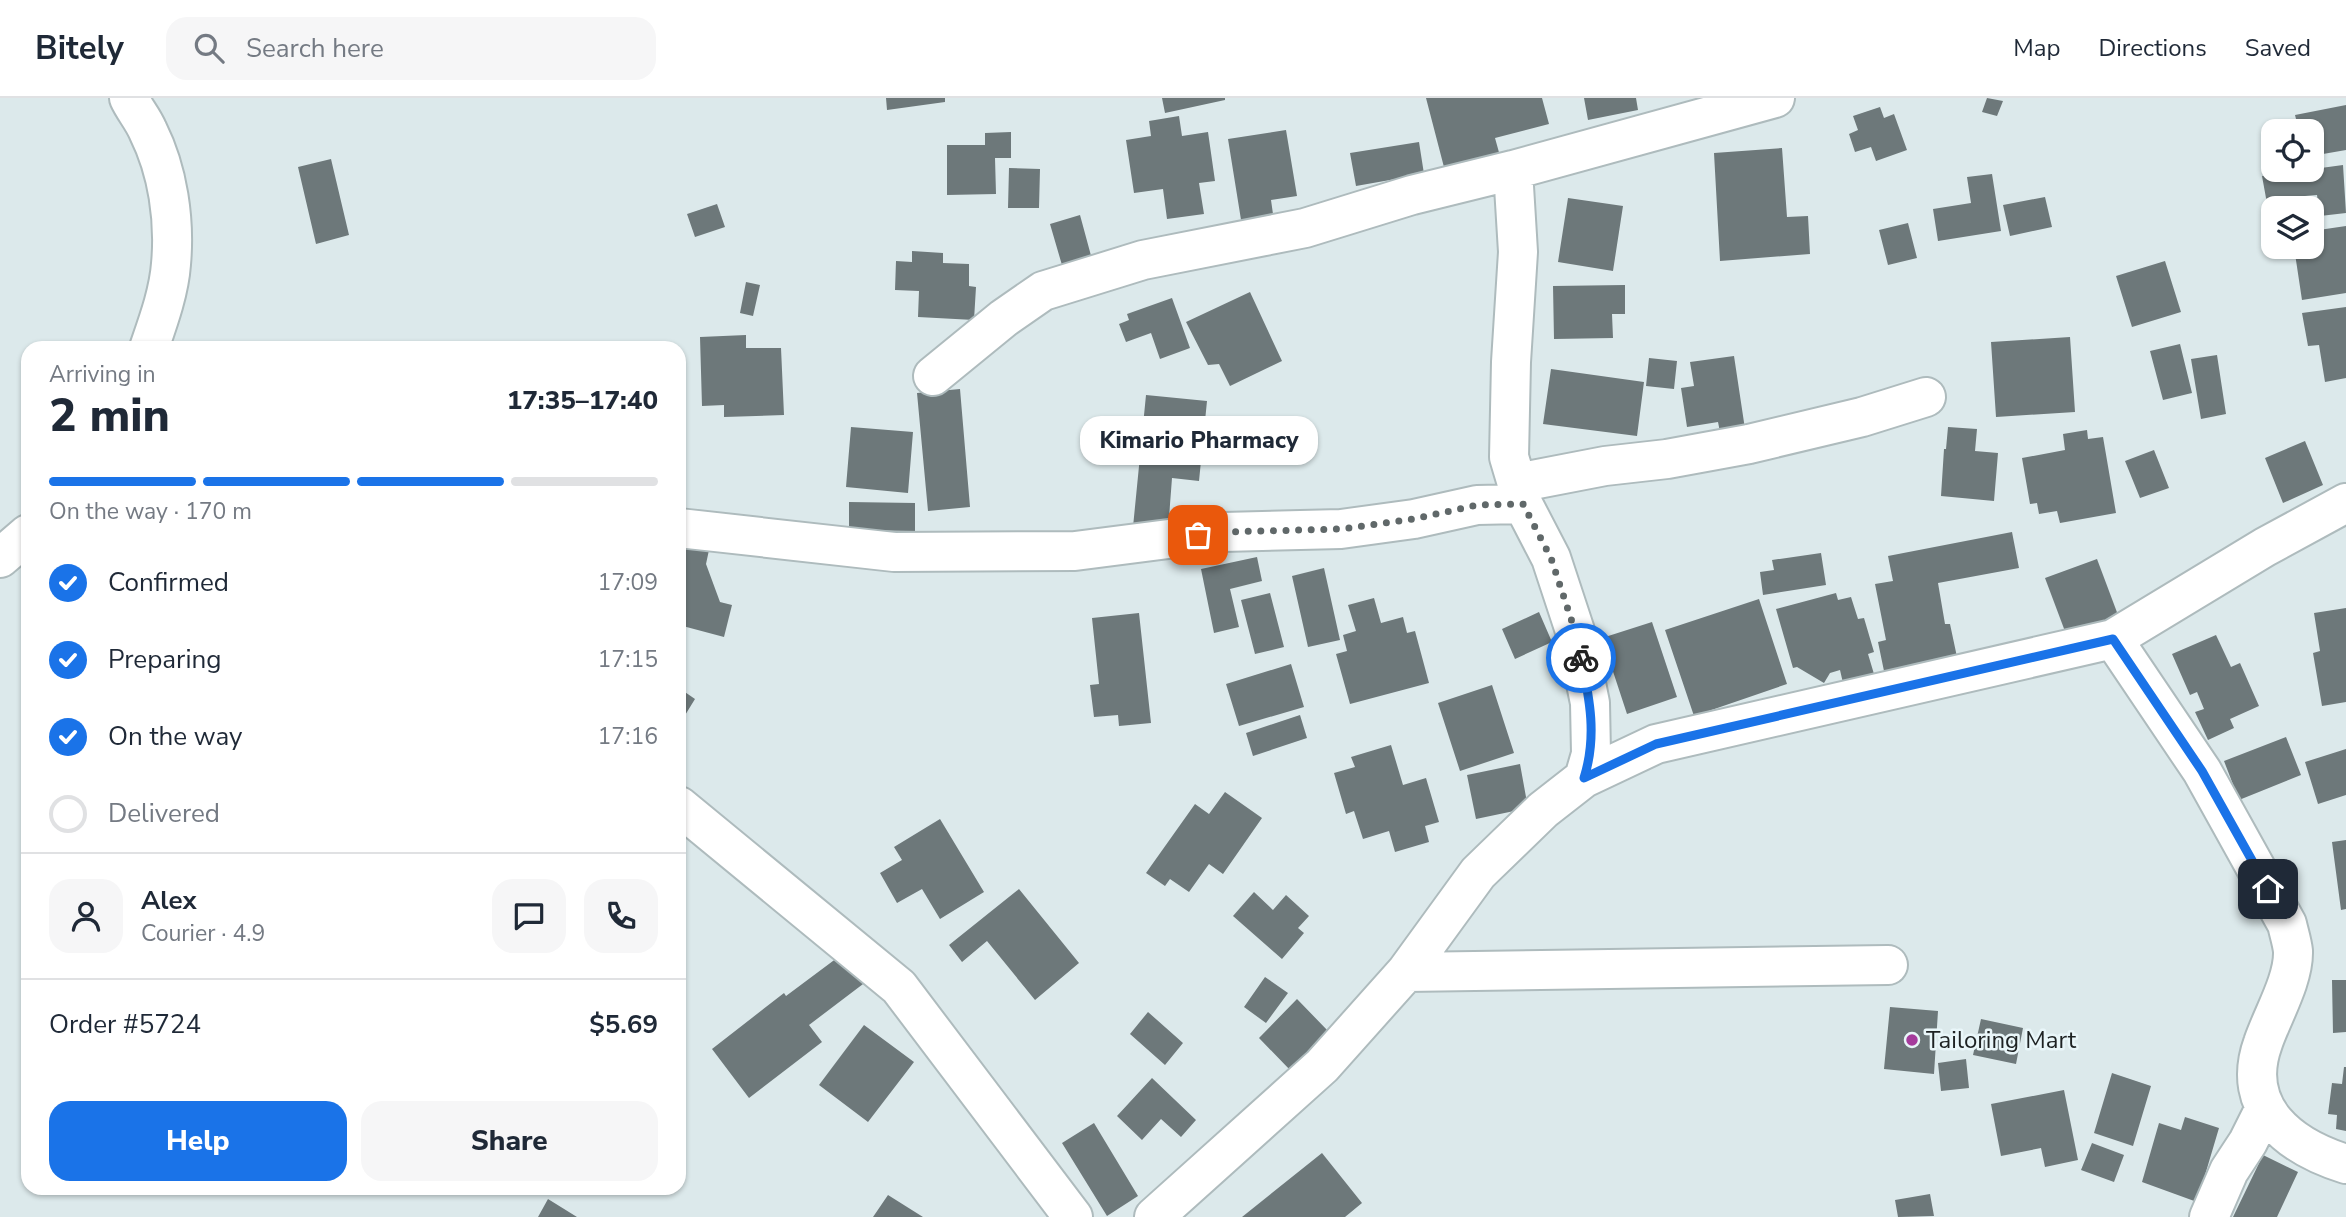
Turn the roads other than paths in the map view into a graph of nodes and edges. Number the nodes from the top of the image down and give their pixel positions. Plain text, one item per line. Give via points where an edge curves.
1 (129, 98) edge
2 (1775, 98) edge
3 (1513, 170) junction
4 (151, 341) edge
5 (933, 376) dead end
6 (1926, 397) dead end
7 (1520, 494) junction
8 (2346, 503) edge
9 (686, 529) edge
10 (21, 540) edge
11 (0, 558) edge
12 (2113, 639) junction
13 (1584, 778) junction
14 (686, 812) edge
15 (1888, 965) dead end
16 (1406, 972) junction
17 (2264, 1110) junction
18 (2346, 1164) edge
19 (1073, 1217) edge
20 (1154, 1217) edge
21 (2209, 1217) edge

1 - 4 street via 149,131 165,178 171,222 172,265
2 - 3 street
3 - 5 street via 1305,228 1143,260 1042,291
3 - 7 street via 1518,252 1509,457
6 - 7 street via 1749,444 1605,466
7 - 9 street via 1414,519 1341,529 1223,532 1074,551 894,552
7 - 13 street via 1551,558 1576,634 1590,703 1591,754
8 - 12 street via 2253,553
10 - 11 street
12 - 13 street via 1656,744
12 - 17 street via 2202,771 2287,924 2293,952 2286,985 2261,1047 2257,1080
13 - 16 street via 1543,810 1478,873
14 - 19 street via 899,987
15 - 16 street
16 - 20 street via 1322,1066
17 - 18 street via 2282,1132 2319,1156
17 - 21 street

